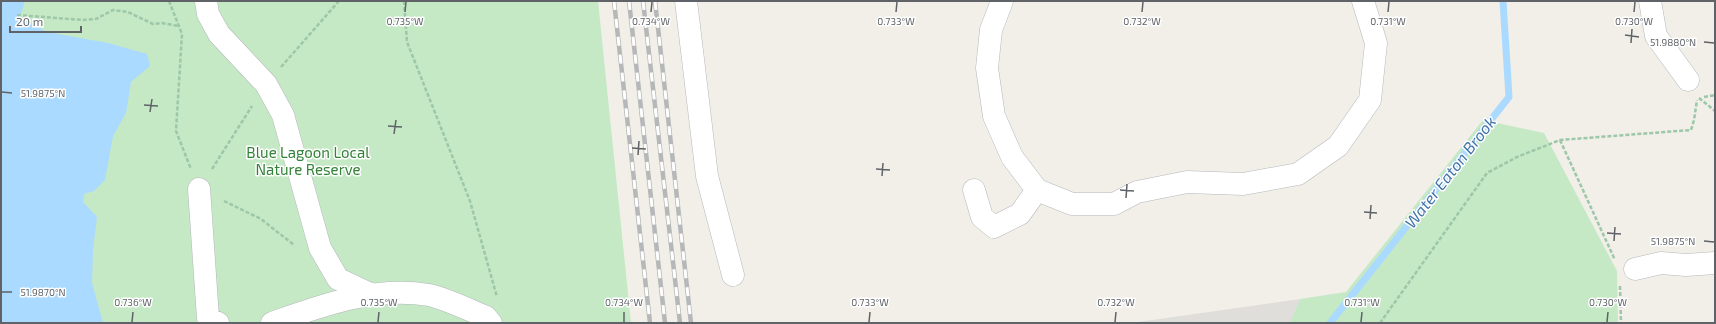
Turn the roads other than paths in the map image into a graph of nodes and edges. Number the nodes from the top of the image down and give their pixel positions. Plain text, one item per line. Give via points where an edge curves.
1 (206, 1) edge
2 (686, 1) edge
3 (1002, 1) edge
4 (1363, 1) edge
5 (1650, 1) edge
6 (1693, 88) road end
7 (199, 189) road end
8 (974, 190) dead end
9 (1038, 190) junction
10 (1715, 263) edge
11 (1624, 270) road end
12 (733, 276) dead end
13 (372, 295) junction
14 (218, 323) edge
15 (272, 323) edge
16 (491, 323) edge

1 - 13 street via 208,14 219,34 266,84 283,115 320,248 338,279
2 - 12 street via 707,176
3 - 9 street via 991,30 987,68 994,116 1012,157
4 - 9 street via 1376,43 1370,100 1338,146 1298,174 1243,184 1187,182 1137,192 1114,204 1072,204
5 - 6 street via 1656,36
7 - 14 street via 208,318
8 - 9 street via 982,217 994,227 1020,214
10 - 11 street via 1661,263
13 - 15 street via 336,301
13 - 16 street via 384,292 430,296 486,317

